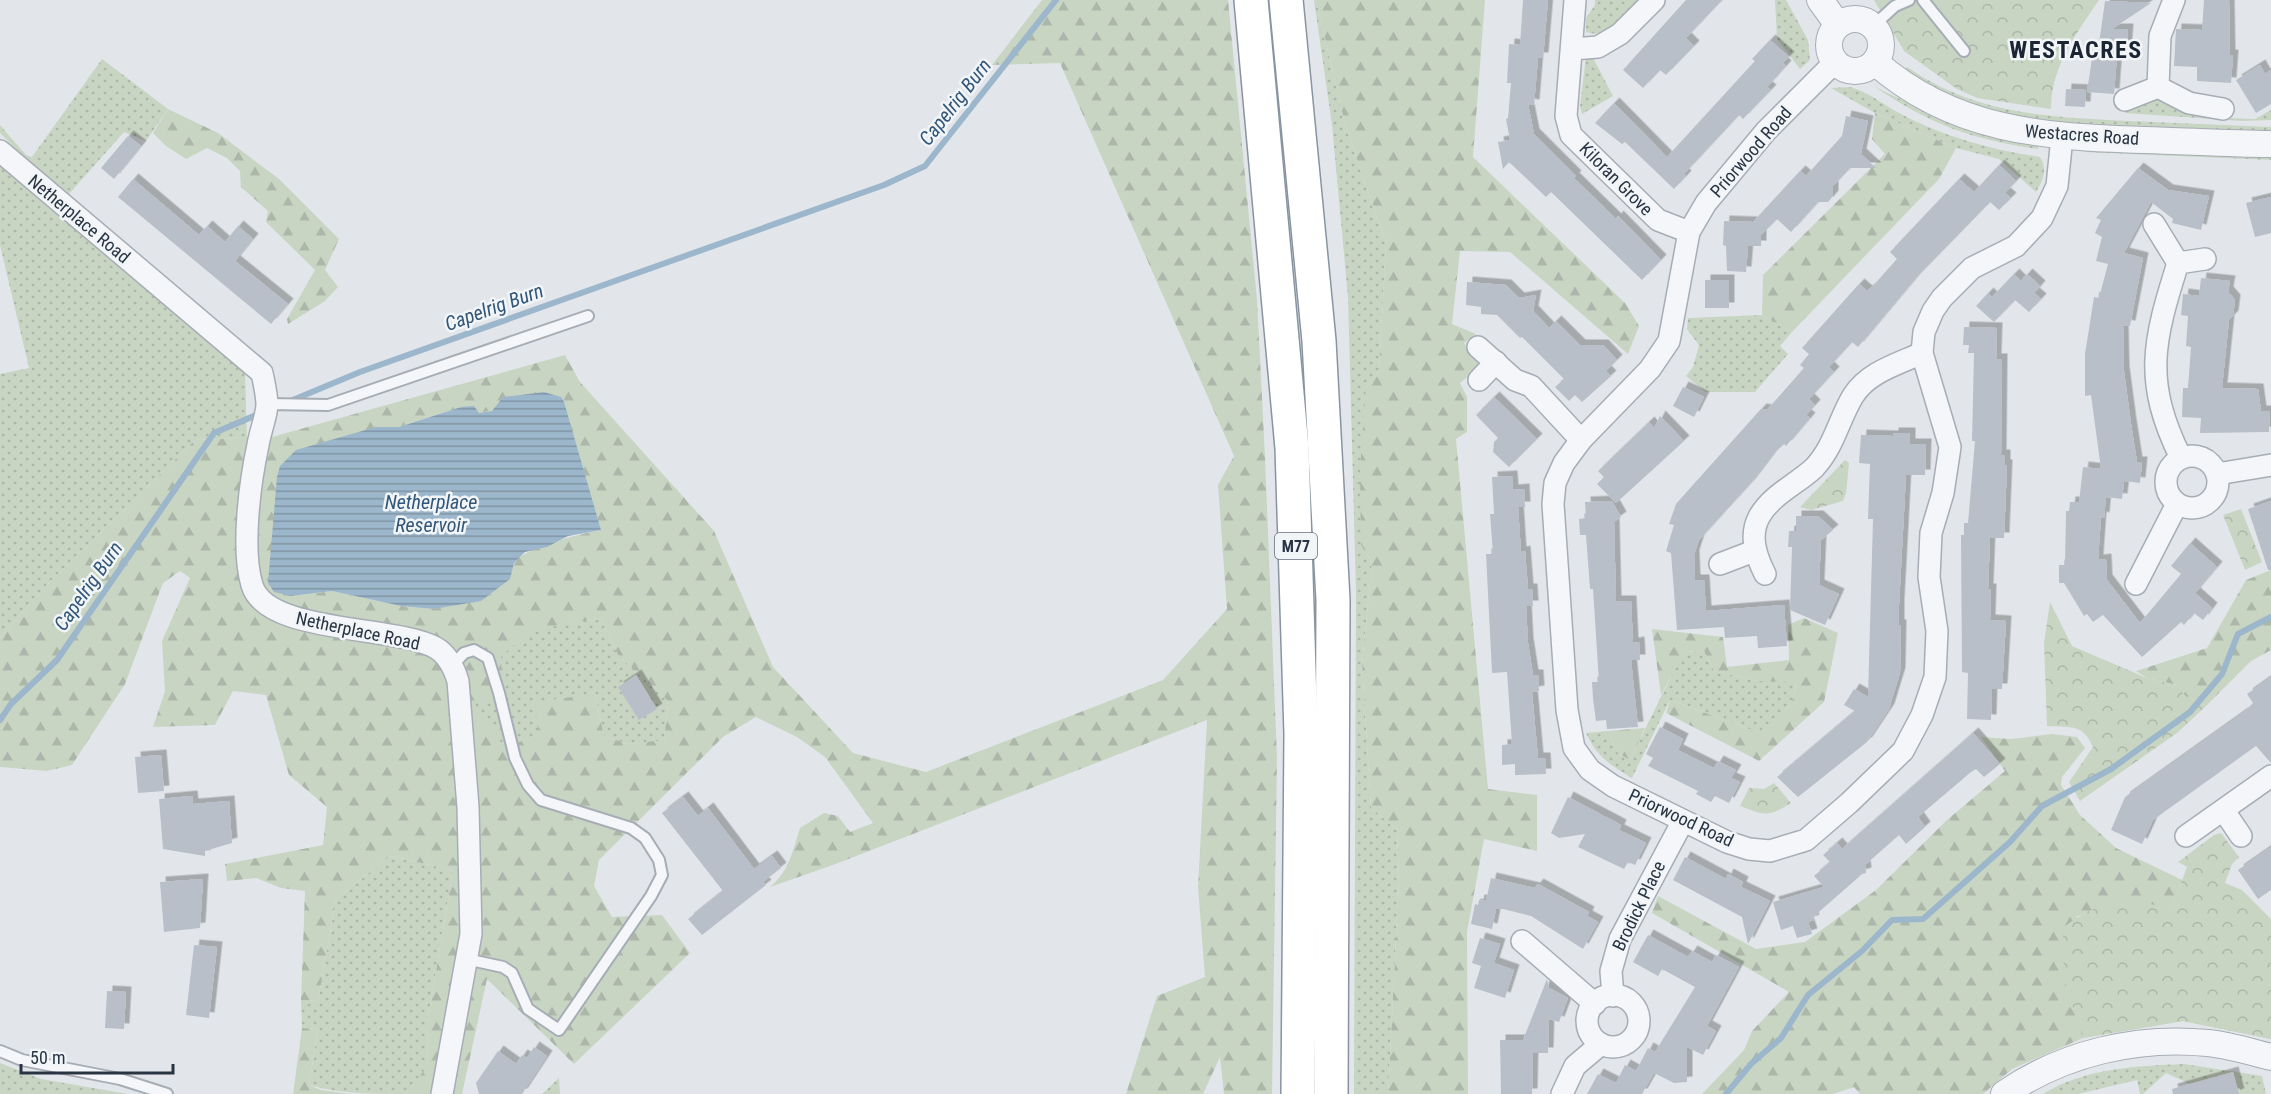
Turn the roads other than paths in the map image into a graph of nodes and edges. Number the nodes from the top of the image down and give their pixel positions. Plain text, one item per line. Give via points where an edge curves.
1 (1251, 0) edge
2 (1286, 0) edge
3 (1575, 0) edge
4 (1654, 0) edge
5 (1820, 0) edge
6 (1909, 0) edge
7 (1923, 0) edge
8 (2174, 0) edge
9 (1838, 25) junction
10 (1873, 26) junction
11 (1572, 49) junction
12 (1964, 51) dead end
13 (1835, 62) junction
14 (1875, 62) junction
15 (2157, 87) junction
16 (2125, 100) dead end
17 (2223, 109) dead end
18 (2062, 137) junction
19 (2271, 144) edge
20 (0, 150) edge
21 (2154, 224) dead end
22 (1689, 231) junction
23 (2205, 259) dead end
24 (2178, 263) junction
25 (588, 316) dead end
26 (1478, 347) dead end
27 (1922, 353) junction
28 (1496, 362) junction
29 (1479, 380) dead end
30 (267, 404) junction
31 (1581, 441) junction
32 (2181, 458) junction
33 (2271, 465) edge
34 (2217, 474) junction
35 (2177, 504) junction
36 (1754, 551) junction
37 (1720, 564) dead end
38 (1765, 574) dead end
39 (2136, 584) dead end
40 (453, 665) junction
41 (2271, 776) edge
42 (2224, 811) junction
43 (1683, 820) junction
44 (2241, 836) dead end
45 (2186, 837) dead end
46 (1522, 942) dead end
47 (466, 959) junction
48 (1604, 1000) junction
49 (1601, 1044) junction
50 (0, 1051) edge
51 (2271, 1057) edge
52 (167, 1094) edge
53 (442, 1094) edge
54 (1298, 1094) edge
55 (1331, 1094) edge
56 (1562, 1094) edge
57 (2004, 1094) edge

1 - 54 highway, M77 via 1292,448 1302,745
2 - 55 highway, M77 via 1319,341 1332,578
3 - 11 street, Kiloran Grove
4 - 11 street via 1620,34 1598,47
5 - 9 street
6 - 10 lane via 1895,6
7 - 12 lane
8 - 15 street via 2160,36
9 - 10 street via 1859,20
9 - 13 street via 1829,39
10 - 14 street via 1881,48
11 - 22 street, Kiloran Grove via 1566,116 1571,135 1658,220
13 - 14 street via 1842,68 1859,71
13 - 22 street, Priorwood Road via 1724,180
14 - 18 street, Westacres Road via 1917,95 1970,118
15 - 16 street
15 - 17 street via 2189,103
18 - 19 street, Westacres Road
18 - 27 street, Priorwood Road via 2057,186 2043,218 2016,246 1972,268 1942,298 1924,332
20 - 30 street, Netherplace Road via 256,366 262,373
21 - 24 street
22 - 31 street, Priorwood Road via 1669,341 1631,391
23 - 24 street
24 - 32 street via 2160,322 2155,363 2161,414
25 - 30 lane via 328,405
26 - 28 street
27 - 36 street via 1874,374 1854,395 1837,434 1815,467 1771,502 1759,517
27 - 43 street, Priorwood Road via 1950,447 1943,493 1931,533 1929,577 1937,631 1935,677 1922,714 1903,751 1806,840 1770,850 1749,849
28 - 29 street
28 - 31 street via 1515,380 1531,386
30 - 40 street, Netherplace Road via 257,447 246,544 252,588 262,603 287,615 437,648
31 - 43 street, Priorwood Road via 1564,463 1553,504 1567,710 1574,748 1590,770 1613,786
32 - 34 street via 2200,457
32 - 35 street via 2166,476 2166,490
33 - 34 street
34 - 35 street via 2211,500 2199,508
35 - 39 street
36 - 37 street
36 - 38 street
40 - 47 street via 458,681 468,807 471,934
40 - 47 lane via 464,653 474,650 488,658 515,758 528,785 542,800 631,828 645,838 659,860 662,875 559,1030 528,1009 512,973 503,967
41 - 42 street
42 - 44 street
42 - 45 street
43 - 48 street, Brodick Place via 1620,939
46 - 48 street
47 - 53 street
48 - 49 street, Brodick Place via 1588,1015 1590,1032
48 - 49 street via 1629,1000 1639,1023 1633,1039 1626,1044
49 - 56 street via 1575,1066
50 - 52 lane via 22,1060 120,1079
51 - 57 street via 2209,1043 2154,1042 2112,1047 2078,1057 2021,1082

